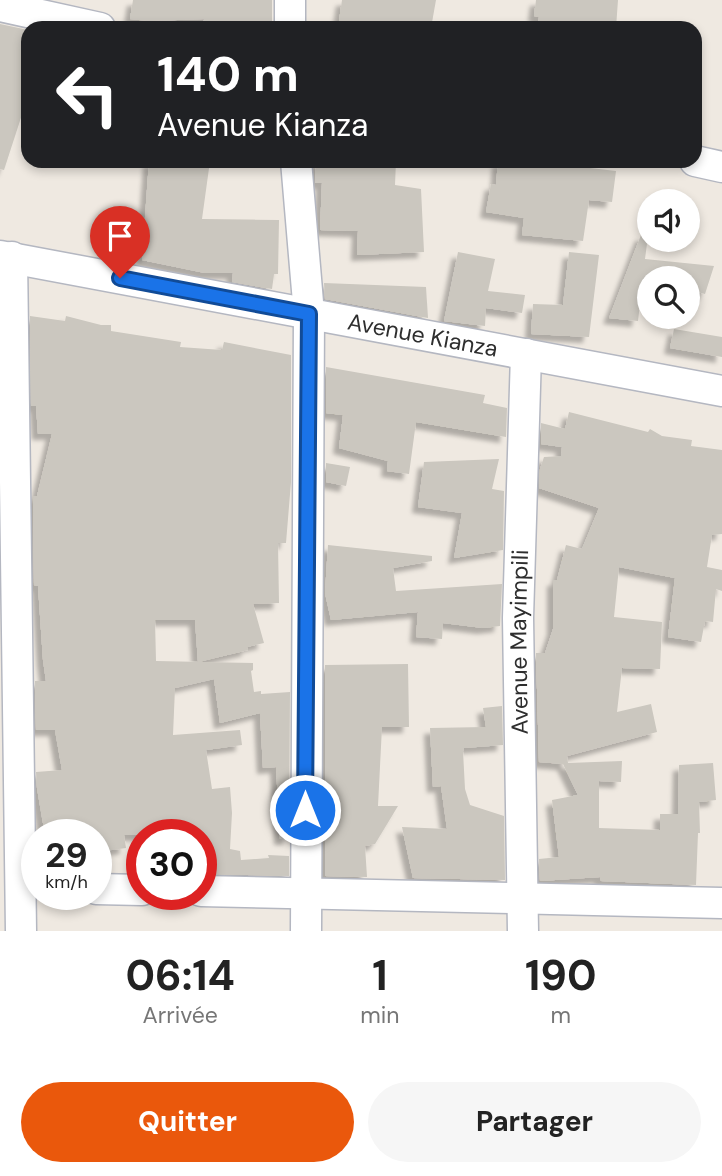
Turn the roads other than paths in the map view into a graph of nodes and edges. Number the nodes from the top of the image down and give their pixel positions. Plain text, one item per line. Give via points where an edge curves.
1 (290, 0) edge
2 (0, 6) edge
3 (68, 21) edge
4 (290, 21) edge
5 (702, 163) edge
6 (722, 167) edge
7 (297, 168) edge
8 (6, 257) edge
9 (309, 314) junction
10 (526, 355) junction
11 (722, 391) edge
12 (19, 888) edge
13 (217, 891) edge
14 (305, 893) junction
15 (522, 900) junction
16 (722, 903) edge
17 (20, 931) edge
18 (306, 931) edge
19 (523, 931) edge

1 - 4 street
2 - 3 street
5 - 6 street
7 - 9 street
8 - 9 street, Avenue Kianza
8 - 12 street
9 - 10 street, Avenue Kianza
9 - 14 street
10 - 11 street, Avenue Kianza
10 - 15 street, Avenue Mayimpili via 519,618
12 - 17 street
13 - 14 street
14 - 15 street
14 - 18 street
15 - 16 street
15 - 19 street, Avenue Mayimpili

